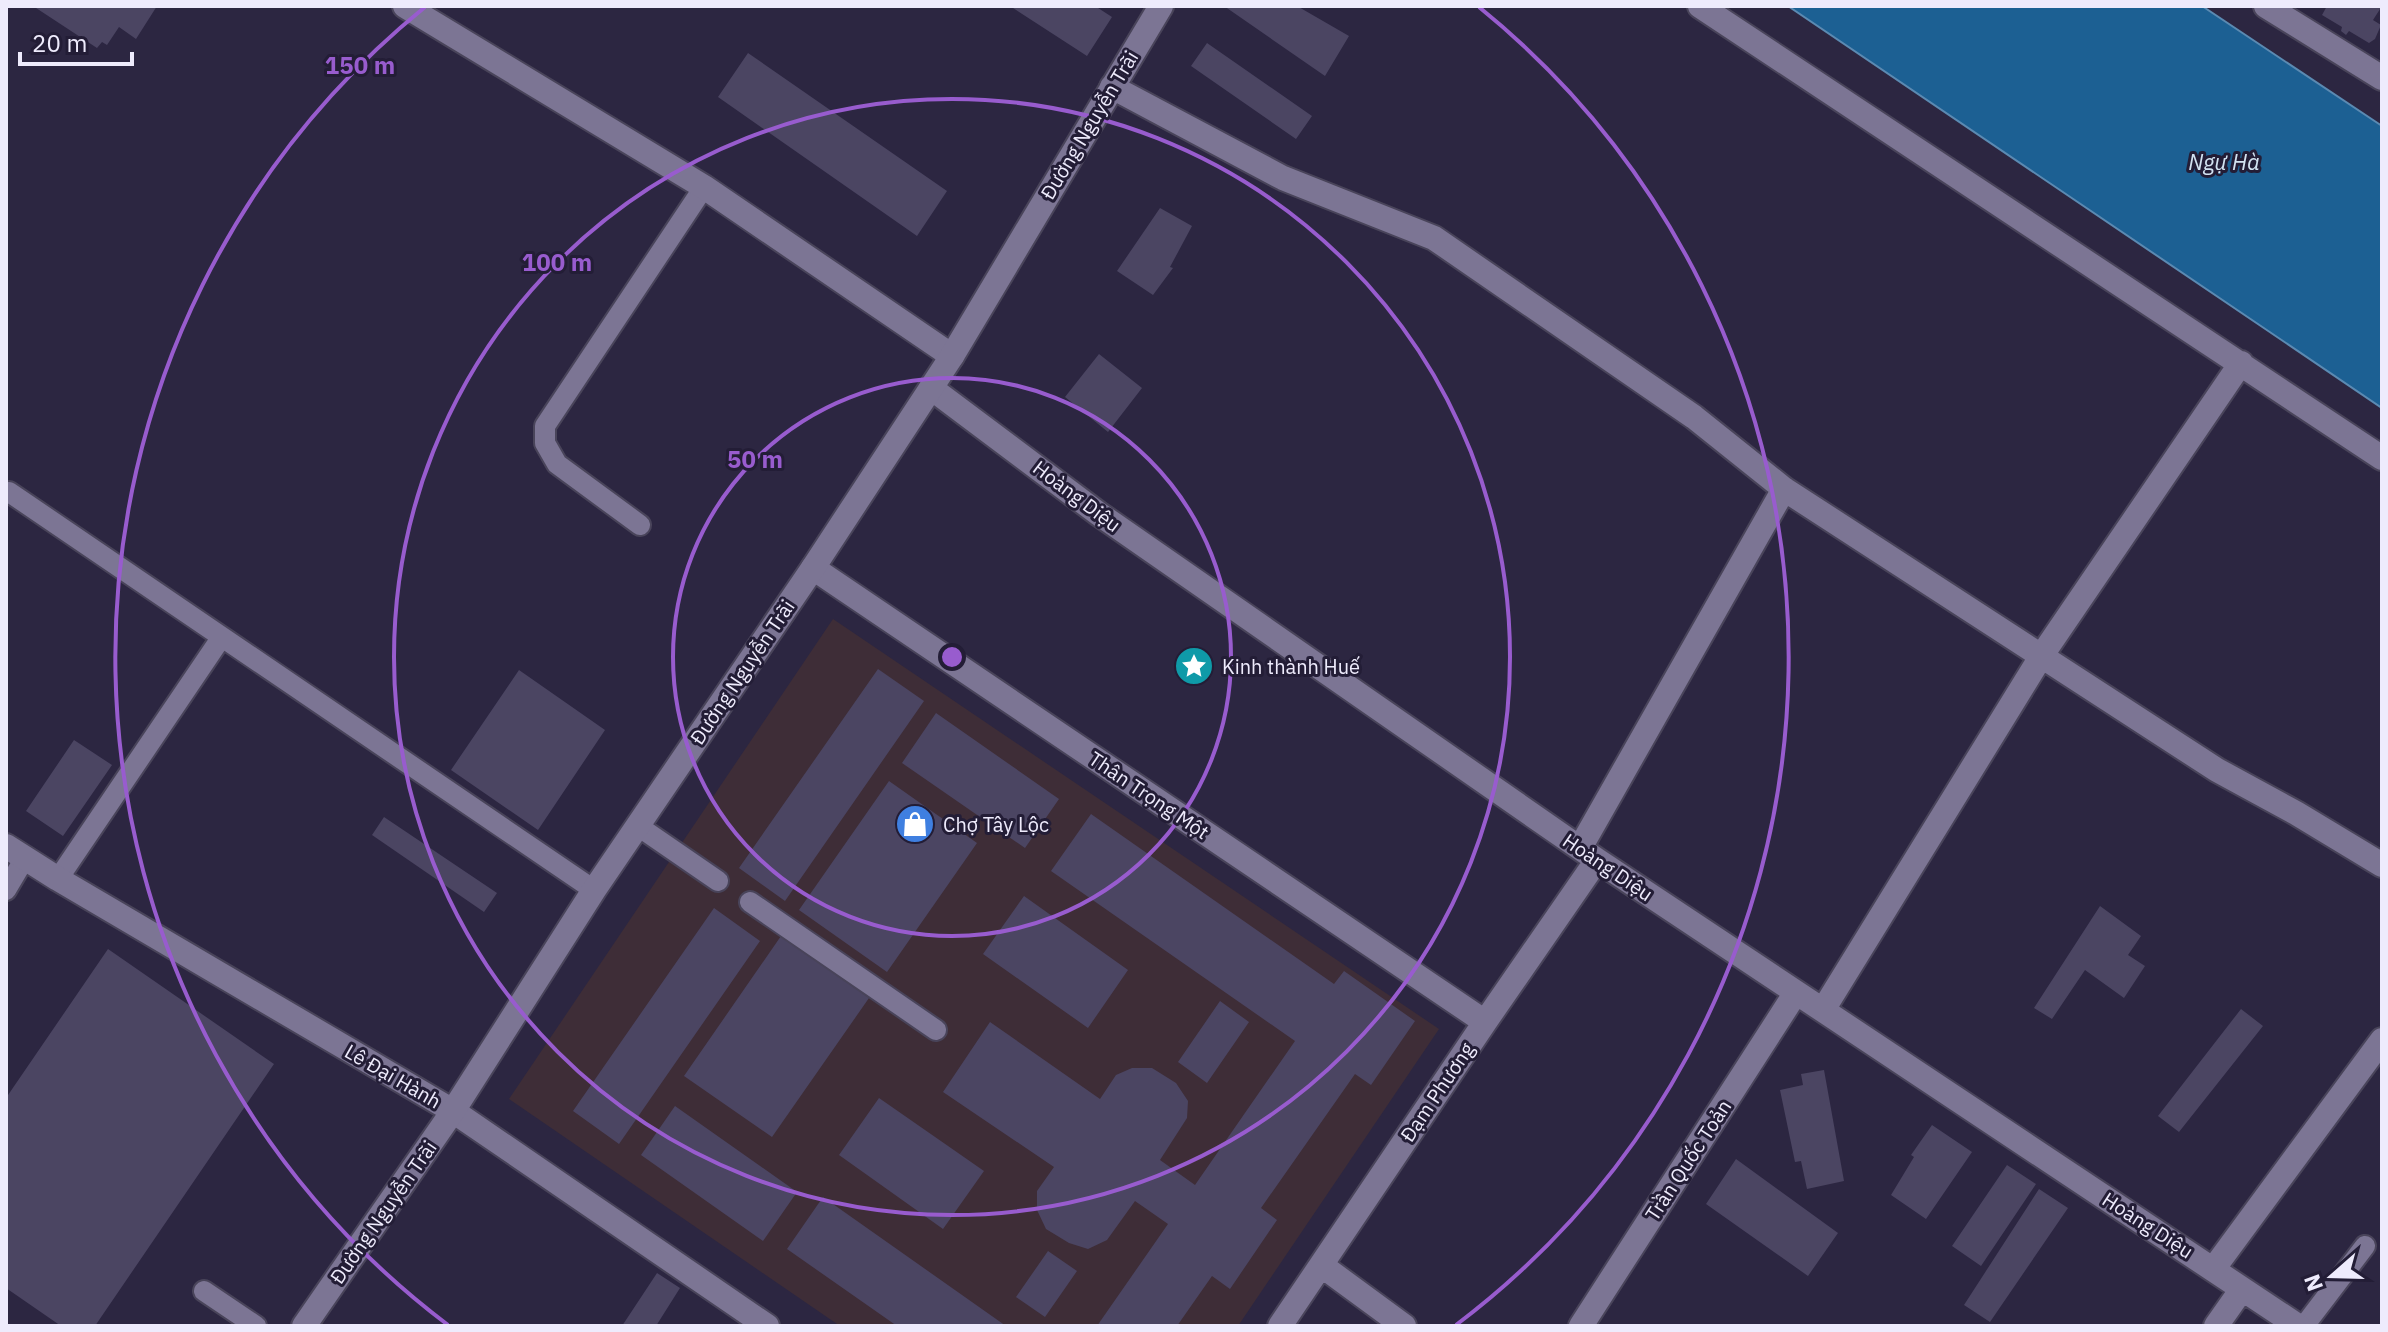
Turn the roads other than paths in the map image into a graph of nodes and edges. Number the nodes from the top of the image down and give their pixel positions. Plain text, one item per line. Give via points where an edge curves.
1 (405, 6) edge
2 (1161, 6) edge
3 (1700, 6) edge
4 (2266, 6) edge
5 (2382, 78) edge
6 (1112, 87) junction
7 (704, 187) junction
8 (952, 356) junction
9 (2241, 363) junction
10 (931, 388) junction
11 (2382, 458) edge
12 (1784, 489) junction
13 (9, 492) dead end
14 (640, 525) dead end
15 (813, 568) junction
16 (221, 638) junction
17 (2042, 655) junction
18 (638, 826) junction
19 (15, 852) edge
20 (1589, 854) junction
21 (2382, 865) edge
22 (58, 879) junction
23 (718, 881) dead end
24 (6, 890) edge
25 (594, 890) junction
26 (750, 902) dead end
27 (1795, 994) junction
28 (1823, 1010) junction
29 (1485, 1022) junction
30 (936, 1030) dead end
31 (2382, 1040) edge
32 (453, 1111) junction
33 (2365, 1246) dead end
34 (1321, 1265) junction
35 (2214, 1268) junction
36 (2242, 1289) junction
37 (204, 1291) dead end
38 (256, 1326) edge
39 (304, 1326) edge
40 (767, 1326) edge
41 (1280, 1326) edge
42 (1404, 1326) edge
43 (1581, 1326) edge
44 (2216, 1326) edge
45 (2301, 1326) edge

1 - 7 street
2 - 6 street, Đường Nguyễn Trãi
3 - 9 street
4 - 5 street
6 - 8 street, Đường Nguyễn Trãi
6 - 12 street via 1283,178 1434,238 1694,417
7 - 8 street
7 - 14 lane via 545,426 545,443 557,464
8 - 10 street, Đường Nguyễn Trãi
9 - 11 street
9 - 17 street
10 - 15 street, Đường Nguyễn Trãi
10 - 20 street, Hoàng Diệu via 1099,514
12 - 17 street
12 - 20 street, Đạm Phương
13 - 16 lane
15 - 18 street, Đường Nguyễn Trãi
15 - 29 street, Thân Trọng Một
16 - 22 lane
16 - 25 lane
17 - 21 street via 2217,770
17 - 28 street
18 - 23 lane
18 - 25 street, Đường Nguyễn Trãi
19 - 22 street, Lê Đại Hành
19 - 24 lane
20 - 27 street, Hoàng Diệu
20 - 29 street, Đạm Phương
22 - 32 street, Lê Đại Hành
25 - 32 street, Đường Nguyễn Trãi
26 - 30 lane
27 - 28 street, Hoàng Diệu
27 - 43 street, Trần Quốc Toản
28 - 35 street, Hoàng Diệu
29 - 34 street, Đạm Phương
31 - 35 street
32 - 39 street, Đường Nguyễn Trãi
32 - 40 street, Lê Đại Hành
33 - 45 lane
34 - 41 street, Đạm Phương
34 - 42 street
35 - 36 street, Hoàng Diệu
36 - 44 street
36 - 45 street, Hoàng Diệu
37 - 38 lane

